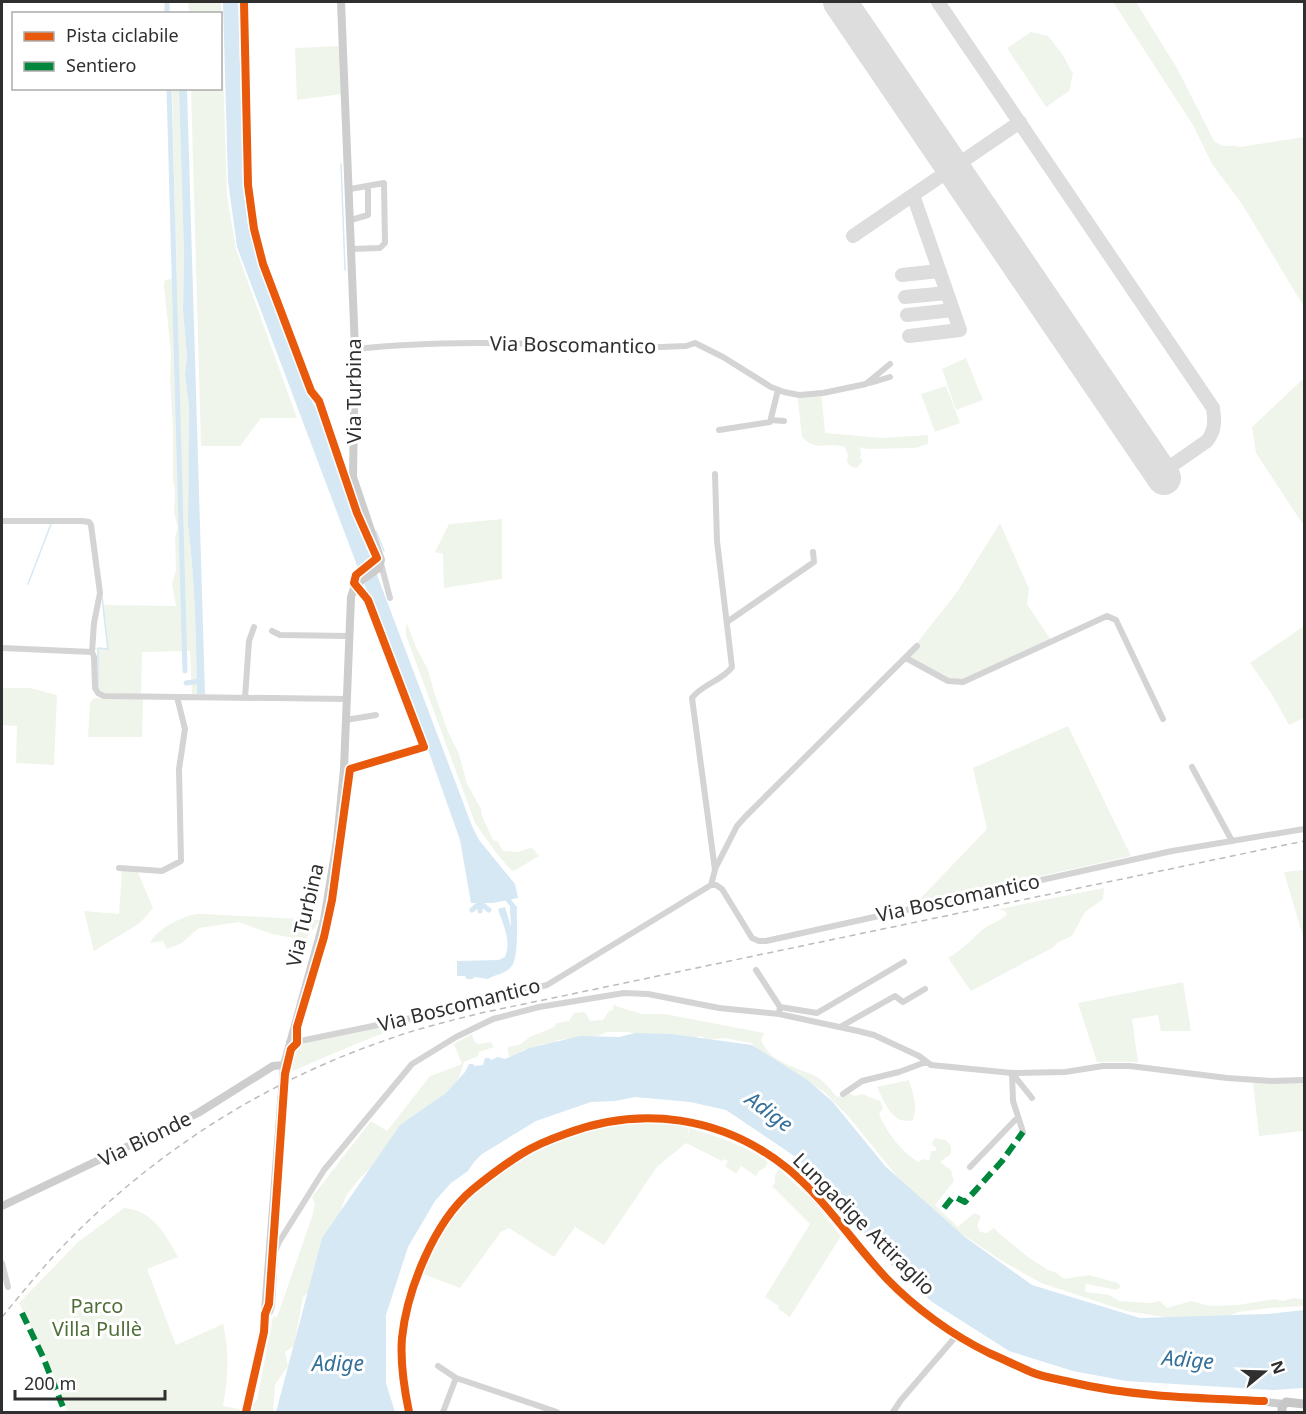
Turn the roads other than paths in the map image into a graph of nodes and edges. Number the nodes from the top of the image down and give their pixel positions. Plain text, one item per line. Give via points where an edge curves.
1 (341, 2) edge
2 (368, 186) junction
3 (350, 189) junction
4 (351, 220) junction
5 (352, 249) junction
6 (355, 349) junction
7 (890, 364) dead end
8 (890, 377) dead end
9 (866, 384) junction
10 (778, 390) junction
11 (771, 420) junction
12 (784, 421) dead end
13 (719, 430) dead end
14 (715, 474) dead end
15 (2, 521) edge
16 (813, 552) dead end
17 (379, 566) junction
18 (390, 598) dead end
19 (727, 622) junction
20 (254, 627) dead end
21 (272, 632) dead end
22 (348, 636) junction
23 (916, 646) dead end
24 (2, 648) edge
25 (92, 652) junction
26 (906, 658) junction
27 (177, 697) junction
28 (245, 698) junction
29 (346, 699) junction
30 (376, 715) dead end
31 (1163, 719) dead end
32 (346, 720) junction
33 (1192, 766) dead end
34 (1305, 829) edge
35 (1232, 842) junction
36 (119, 868) dead end
37 (715, 870) junction
38 (711, 885) junction
39 (904, 963) dead end
40 (756, 970) dead end
41 (925, 989) dead end
42 (779, 1010) junction
43 (840, 1027) junction
44 (289, 1042) junction
45 (927, 1062) junction
46 (284, 1065) junction
47 (1012, 1073) junction
48 (1305, 1080) edge
49 (843, 1094) dead end
50 (1032, 1098) dead end
51 (1017, 1117) junction
52 (1023, 1132) dead end
53 (970, 1167) dead end
54 (2, 1206) edge
55 (2, 1263) edge
56 (9, 1287) dead end
57 (265, 1314) junction
58 (957, 1335) junction
59 (438, 1366) dead end
60 (456, 1378) junction
61 (1305, 1404) edge
62 (1285, 1407) edge
63 (1305, 1410) edge
64 (246, 1413) edge
65 (409, 1413) edge
66 (443, 1413) edge
67 (557, 1413) edge
68 (893, 1413) edge
69 (1299, 1413) edge

1 - 3 street, Via Turbina
2 - 3 street
2 - 4 street via 368,215
2 - 5 street via 384,183 385,243 380,248
3 - 4 street, Via Turbina
4 - 5 street, Via Turbina
5 - 6 street, Via Turbina
6 - 10 street, Via Boscomantico via 493,343 661,347 695,343
6 - 17 street, Via Turbina via 353,477 380,552
7 - 9 street, Via Boscomantico
8 - 9 street, Via Boscomantico
9 - 10 street, Via Boscomantico via 799,395
10 - 11 street
11 - 12 street
11 - 13 street
14 - 19 street via 717,541
15 - 25 street via 82,521 91,525 100,593
16 - 19 street via 814,562
17 - 18 street, Via Turbina
17 - 22 street, Via Turbina via 358,583 351,597
19 - 37 street via 732,667 692,698
20 - 28 street via 249,641
21 - 22 street
22 - 29 street, Via Turbina
23 - 26 street
24 - 25 street
25 - 27 street via 98,693
26 - 31 street via 948,681 963,682 1112,616
26 - 37 street via 746,816
27 - 28 street
27 - 36 street via 185,729 179,770 181,861 162,871
28 - 29 street
29 - 32 street, Via Turbina
30 - 32 street
32 - 44 street, Via Turbina via 337,841 327,908
33 - 35 street
34 - 35 street, Via Boscomantico
35 - 38 street, Via Boscomantico via 1125,860 759,941 752,938 722,889
37 - 38 street
38 - 44 street, Via Boscomantico via 547,985
39 - 42 street via 817,1012
40 - 42 street
41 - 43 street via 903,1002 895,996
42 - 43 street
42 - 57 street via 720,1008 624,993 502,1016 426,1054 412,1064 312,1186 276,1247 272,1306
43 - 45 street via 874,1035
44 - 46 street, Via Turbina
45 - 47 street
45 - 49 street via 862,1081
46 - 54 street, Via Bionde via 273,1066 198,1113
46 - 57 street, Via Turbina
47 - 48 street via 1130,1066 1227,1078
47 - 50 street
47 - 51 street
51 - 52 street
51 - 53 street
55 - 56 street
57 - 64 street, Via Turbina
58 - 62 street, Lungadige Attiraglio via 1033,1372 1096,1388 1264,1401
58 - 65 street, Lungadige Attiraglio via 906,1296 788,1169 761,1151 732,1134 679,1120 614,1120 586,1126 525,1151 467,1194 444,1223 412,1290 402,1337
58 - 68 street
59 - 60 street
60 - 66 street
60 - 67 street
61 - 62 main road, Lungadige Attiraglio
62 - 69 main road via 1298,1406
63 - 69 main road

